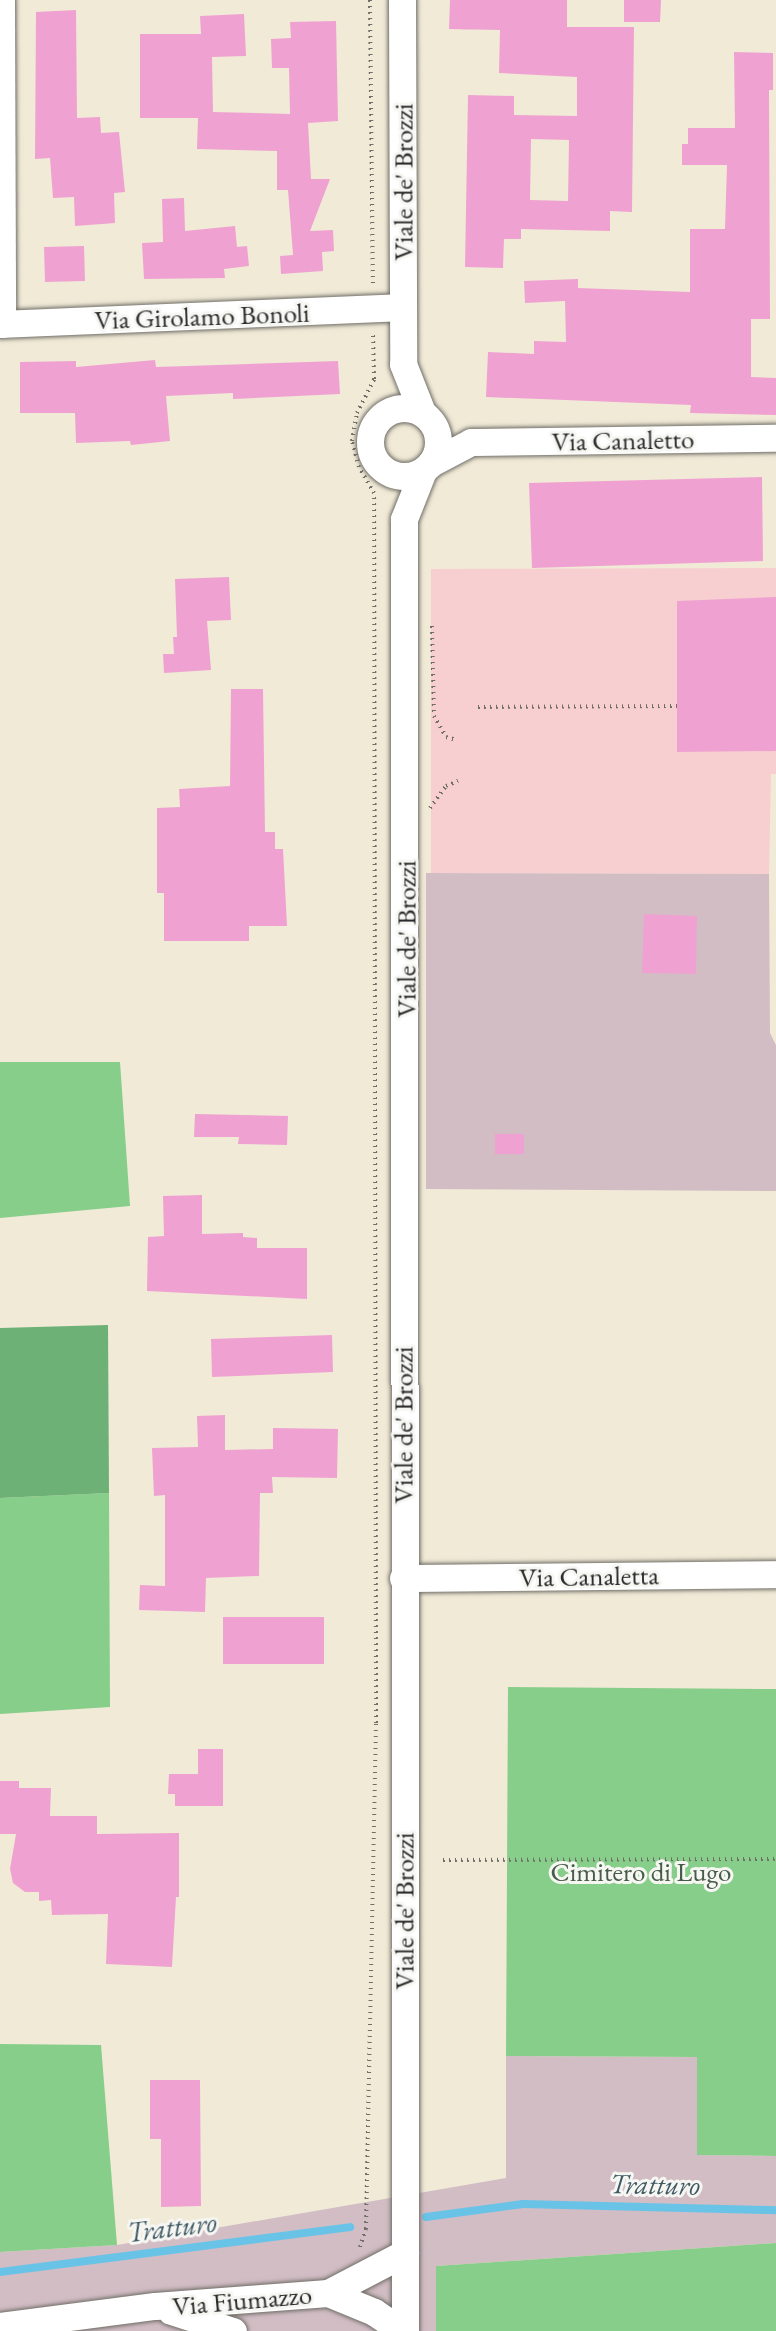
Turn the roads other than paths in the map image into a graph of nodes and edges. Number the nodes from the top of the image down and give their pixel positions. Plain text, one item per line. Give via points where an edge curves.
1 (1, 0) edge
2 (402, 0) edge
3 (403, 307) junction
4 (1, 324) edge
5 (403, 364) junction
6 (427, 416) junction
7 (380, 417) junction
8 (776, 438) edge
9 (471, 442) junction
10 (380, 467) junction
11 (427, 467) junction
12 (404, 519) junction
13 (776, 1574) edge
14 (403, 1578) junction
15 (405, 2253) junction
16 (328, 2293) junction
17 (155, 2307) junction
18 (0, 2326) edge
19 (233, 2331) edge
20 (404, 2331) edge

1 - 4 street
2 - 3 street, Viale de' Brozzi
3 - 4 street, Via Girolamo Bonoli
3 - 5 street, Viale de' Brozzi
5 - 6 street, Viale de' Brozzi
5 - 7 street, Viale de' Brozzi
6 - 7 street via 400,407
6 - 9 street, Via Canaletto
6 - 11 street, Viale de' Brozzi via 439,441
7 - 10 street, Viale de' Brozzi via 370,436 370,447
8 - 9 street, Via Canaletto
9 - 11 street, Via Canaletto
10 - 11 street via 401,476
10 - 12 street, Viale de' Brozzi
11 - 12 street, Viale de' Brozzi
12 - 14 street, Viale de' Brozzi
13 - 14 street, Via Canaletta
14 - 15 street, Viale de' Brozzi
15 - 16 street, Via Fiumazzo
15 - 20 street, Viale de' Brozzi
16 - 17 street, Via Fiumazzo
16 - 20 street, Via Fiumazzo via 374,2312
17 - 18 street, Via Fiumazzo
17 - 19 street, Via Fiumazzo

